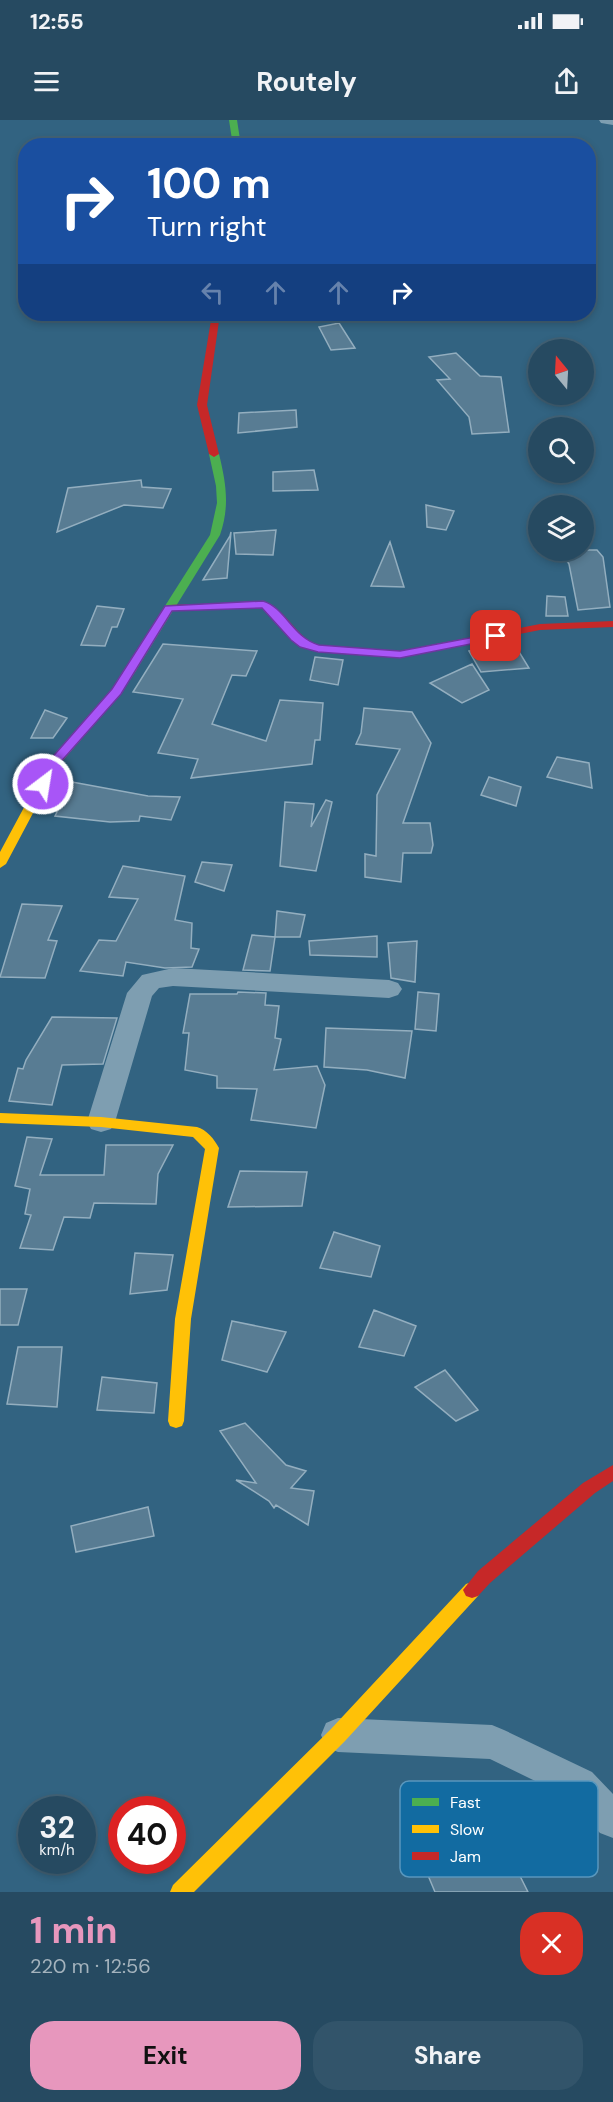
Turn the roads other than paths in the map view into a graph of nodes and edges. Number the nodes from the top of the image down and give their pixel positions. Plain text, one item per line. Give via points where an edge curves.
1 (233, 120) edge
2 (606, 120) edge
3 (613, 121) edge
4 (236, 138) edge
5 (215, 321) edge
6 (169, 608) junction
7 (613, 624) edge
8 (0, 864) edge
9 (389, 989) dead end
10 (0, 1118) edge
11 (101, 1122) junction
12 (176, 1421) dead end
13 (613, 1472) edge
14 (338, 1735) junction
15 (573, 1781) edge
16 (598, 1804) edge
17 (613, 1820) edge
18 (180, 1892) edge

1 - 4 street
2 - 3 street
5 - 6 street via 202,405 224,497 222,516 215,535
6 - 7 street via 263,605 304,644 400,654 540,627
6 - 8 street via 117,691 53,764
9 - 11 street via 174,978 151,981 140,993
10 - 11 street
11 - 12 street via 197,1132 212,1148 183,1319
13 - 14 street via 484,1577
14 - 15 street via 492,1742
14 - 18 street
16 - 17 street

